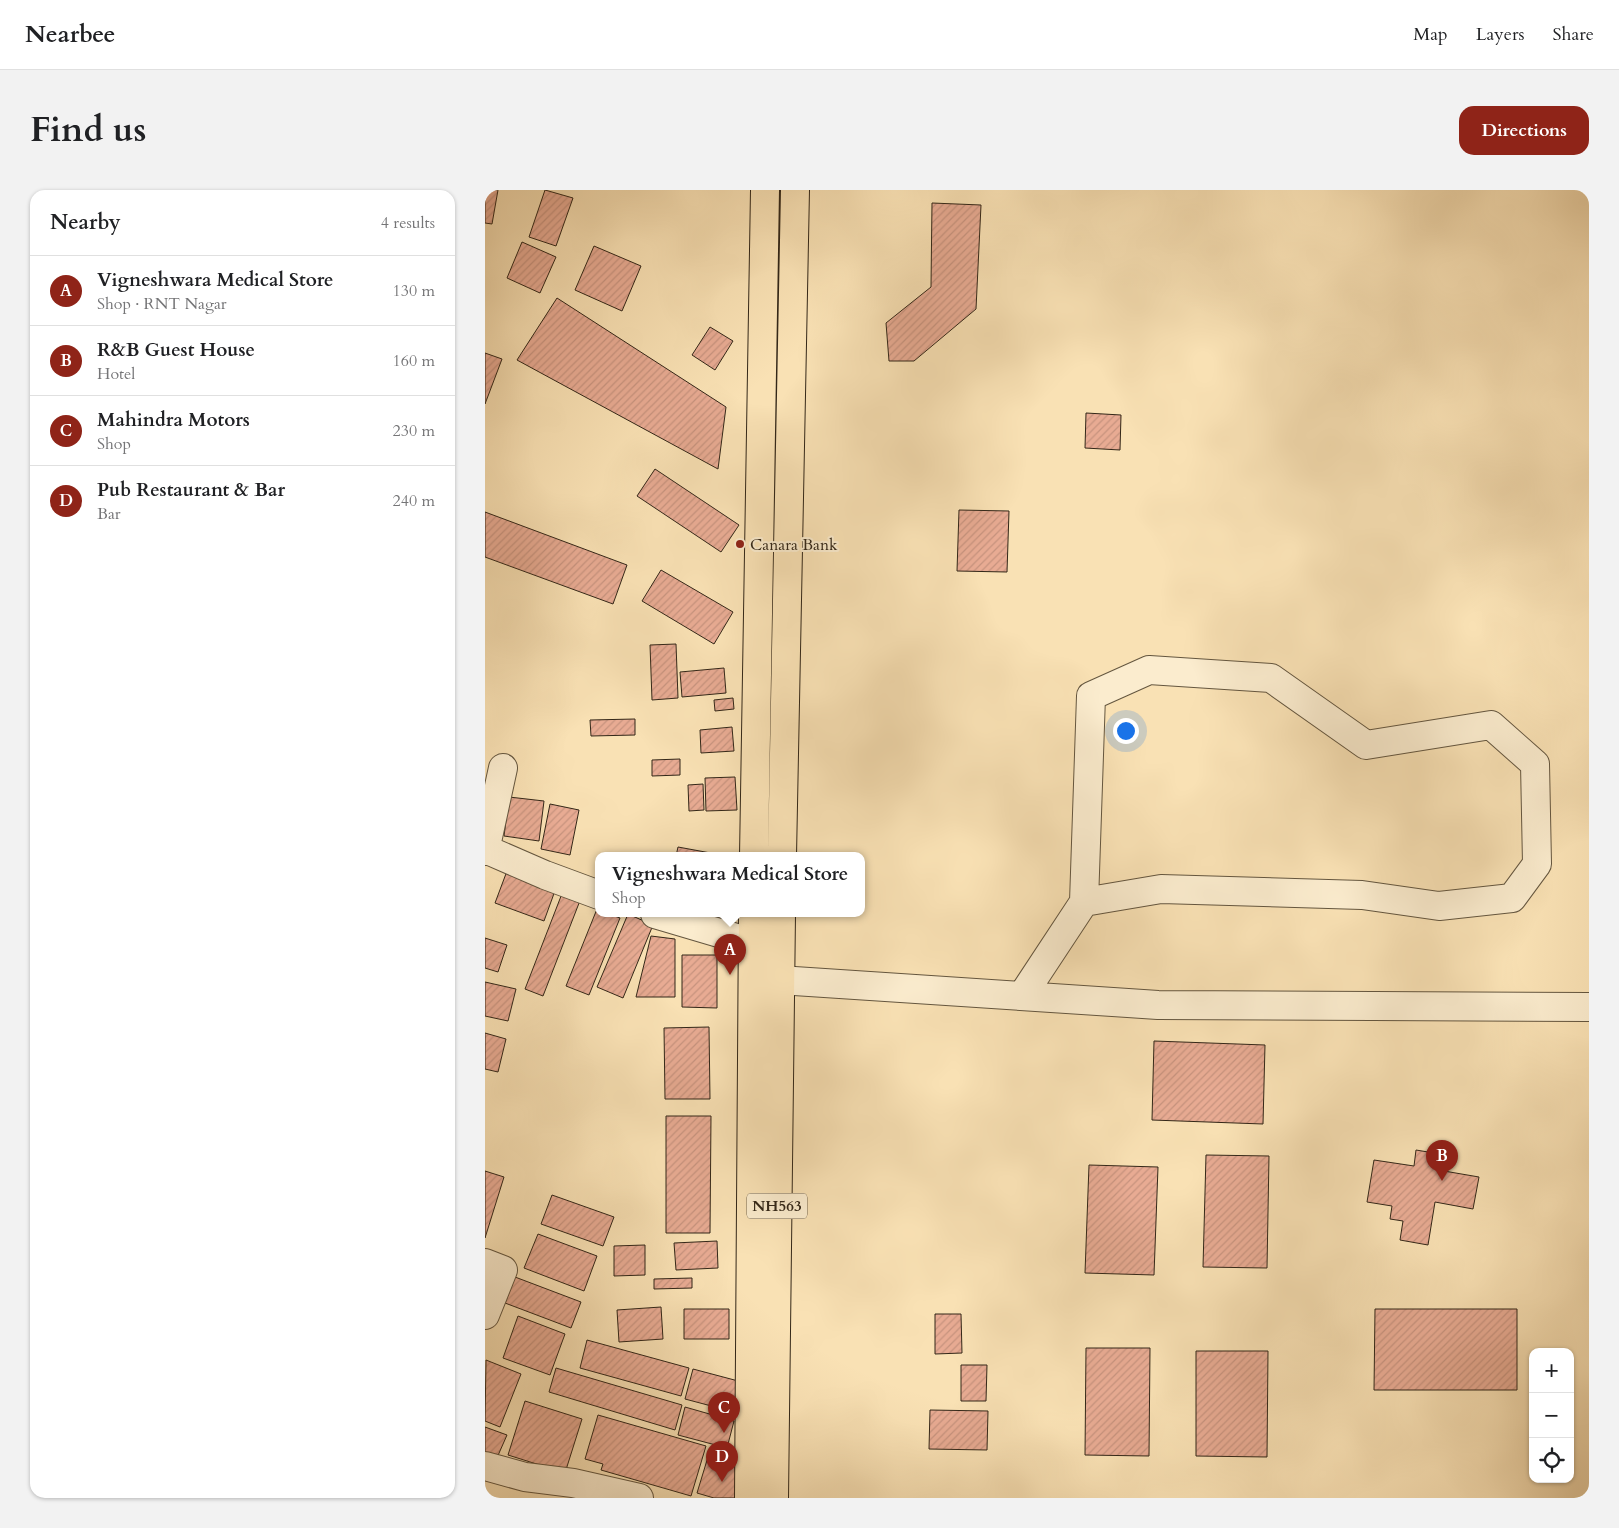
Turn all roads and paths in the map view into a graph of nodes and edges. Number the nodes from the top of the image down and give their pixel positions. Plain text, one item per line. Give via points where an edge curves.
1 (765, 190) edge
2 (795, 190) edge
3 (503, 768) dead end
4 (485, 850) edge
5 (754, 852) edge
6 (782, 852) edge
7 (595, 894) edge
8 (1084, 902) junction
9 (665, 917) edge
10 (753, 917) edge
11 (781, 917) edge
12 (753, 943) junction
13 (779, 980) junction
14 (1022, 996) junction
15 (1589, 1007) edge
16 (485, 1263) edge
17 (485, 1315) edge
18 (485, 1466) edge
19 (639, 1498) edge
20 (749, 1498) edge
21 (775, 1498) edge

1 - 5 highway
2 - 6 highway
3 - 4 street
4 - 7 street
8 - 8 street via 1091,696 1149,670 1271,678 1366,745 1491,725 1535,764 1537,864 1513,898 1439,906 1362,895 1161,890
8 - 14 street
9 - 12 street
10 - 12 highway, NH563
11 - 13 highway, NH563
12 - 20 highway, NH563
13 - 14 street
13 - 21 highway, NH563
14 - 15 street via 1158,1005
16 - 17 street via 503,1270
18 - 19 street via 525,1477 573,1483

